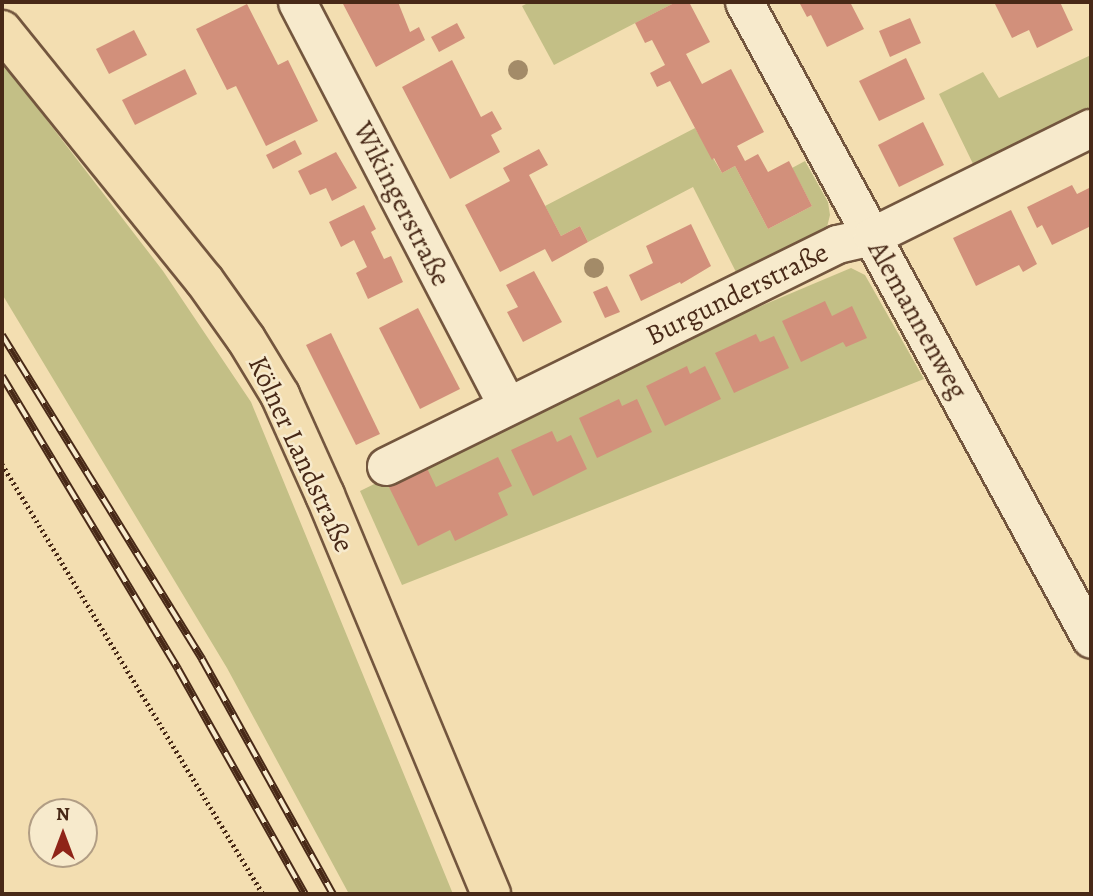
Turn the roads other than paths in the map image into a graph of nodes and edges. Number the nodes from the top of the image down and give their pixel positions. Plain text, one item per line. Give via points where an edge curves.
1 (297, 2) edge
2 (744, 2) edge
3 (2, 30) edge
4 (1091, 128) edge
5 (872, 236) junction
6 (507, 407) junction
7 (386, 466) dead end
8 (1091, 639) edge
9 (491, 894) edge

1 - 6 street, Wikingerstraße
2 - 5 street, Alemannenweg
3 - 9 main road, Kölner Landstraße via 204,280 280,395
4 - 5 street, Burgunderstraße
5 - 6 street, Burgunderstraße via 838,244
5 - 8 street, Alemannenweg
6 - 7 street, Burgunderstraße

